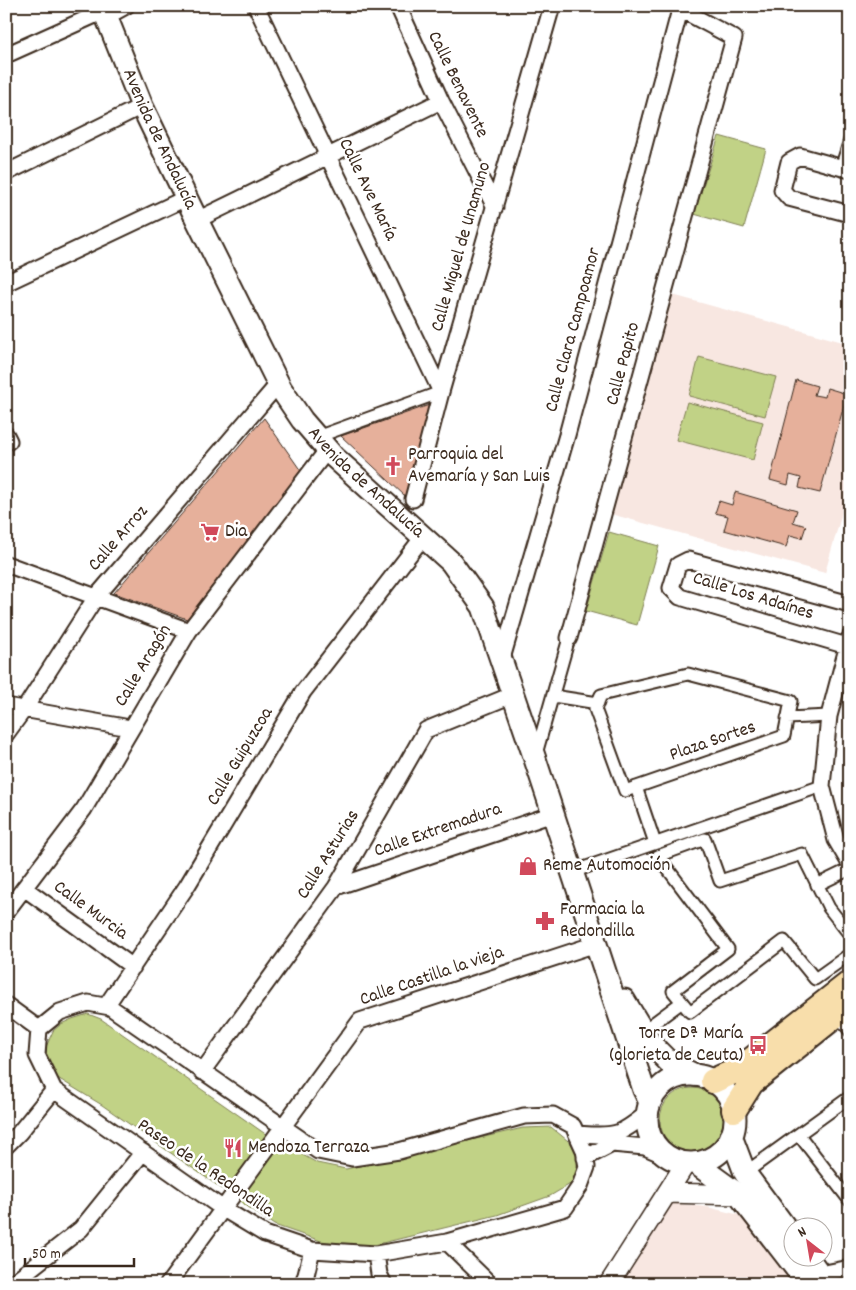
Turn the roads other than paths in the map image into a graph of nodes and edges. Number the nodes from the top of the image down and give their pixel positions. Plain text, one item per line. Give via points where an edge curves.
1 (126, 6) edge
2 (256, 6) edge
3 (398, 6) edge
4 (552, 6) edge
5 (681, 8) edge
6 (103, 11) edge
7 (6, 55) edge
8 (441, 101) junction
9 (142, 106) junction
10 (850, 140) edge
11 (328, 155) junction
12 (846, 169) edge
13 (6, 173) edge
14 (186, 198) junction
15 (495, 207) junction
16 (850, 214) edge
17 (197, 220) junction
18 (6, 283) edge
19 (279, 383) junction
20 (441, 392) junction
21 (322, 443) junction
22 (413, 499) dead end
23 (423, 537) junction
24 (6, 564) edge
25 (96, 597) junction
26 (850, 604) edge
27 (189, 631) junction
28 (569, 638) joint
29 (848, 650) edge
30 (501, 662) junction
31 (512, 695) junction
32 (553, 696) junction
33 (598, 703) junction
34 (6, 706) edge
35 (26, 708) junction
36 (829, 716) junction
37 (787, 718) junction
38 (130, 728) junction
39 (6, 734) edge
40 (535, 759) junction
41 (822, 786) junction
42 (636, 787) junction
43 (553, 814) junction
44 (681, 834) junction
45 (655, 843) junction
46 (684, 846) junction
47 (850, 864) edge
48 (850, 869) edge
49 (572, 872) junction
50 (817, 885) junction
51 (336, 887) junction
52 (24, 888) junction
53 (6, 912) edge
54 (850, 935) edge
55 (596, 944) junction
56 (850, 954) edge
57 (837, 963) junction
58 (133, 967) junction
59 (604, 967) junction
60 (850, 981) edge
61 (682, 1002) junction
62 (6, 1005) edge
63 (106, 1006) junction
64 (845, 1016) edge
65 (39, 1029) junction
66 (643, 1031) junction
67 (202, 1072) junction
68 (704, 1078) junction
69 (54, 1090) junction
70 (850, 1097) edge
71 (648, 1108) junction
72 (734, 1110) junction
73 (282, 1127) junction
74 (577, 1134) junction
75 (799, 1135) junction
76 (732, 1136) junction
77 (6, 1146) edge
78 (142, 1152) junction
79 (586, 1158) junction
80 (683, 1161) junction
81 (745, 1173) junction
82 (667, 1193) junction
83 (738, 1195) junction
84 (850, 1201) edge
85 (222, 1208) junction
86 (784, 1226) edge
87 (447, 1242) junction
88 (312, 1250) junction
89 (376, 1254) junction
90 (850, 1268) edge
91 (816, 1275) edge
92 (850, 1275) edge
93 (11, 1284) edge
94 (168, 1284) edge
95 (302, 1284) edge
96 (384, 1284) edge
97 (490, 1284) edge
98 (609, 1284) edge
99 (845, 1284) edge

1 - 6 street
2 - 11 street, Calle Ave María
3 - 8 street, Calle Benavente
4 - 15 street, Calle Miguel de Unamuno
5 - 28 street, Calle Papito via 738,39
5 - 30 street, Calle Clara Campoamor via 567,435
6 - 7 street
6 - 9 main road, Avenida de Andalucía
8 - 11 street
8 - 15 street, Calle Benavente
9 - 13 street
9 - 14 main road, Avenida de Andalucía
10 - 12 street
11 - 17 street
11 - 20 street, Calle Ave María
12 - 16 street via 800,156 789,162 782,190 789,198
14 - 17 main road, Avenida de Andalucía
14 - 18 street
15 - 20 street, Calle Miguel de Unamuno
17 - 19 main road, Avenida de Andalucía
19 - 21 main road, Avenida de Andalucía via 302,420
19 - 25 street, Calle Arroz
20 - 21 street
20 - 22 street, Calle Miguel de Unamuno
21 - 23 main road, Avenida de Andalucía
21 - 27 street, Calle Aragón
23 - 30 main road, Avenida de Andalucía via 451,562 483,607
23 - 58 street, Calle Guipuzcoa via 303,692 187,886
24 - 25 street
25 - 27 street
25 - 35 street, Calle Arroz
26 - 29 street, Calle Los Adaínes via 688,560 678,565 672,588 680,597
27 - 38 street, Calle Aragón
28 - 32 street, Calle Papito
29 - 36 street
30 - 31 main road, Avenida de Andalucía
31 - 40 main road, Avenida de Andalucía
31 - 51 street, Calle Asturias via 426,730
32 - 33 street
32 - 40 street, Calle Papito
33 - 37 street, Plaza Sortes via 601,695 688,674 791,701
33 - 42 street via 595,709 625,791
34 - 35 street
35 - 38 street
35 - 39 street, Calle Arroz
36 - 37 street
36 - 41 street
37 - 42 street, Plaza Sortes via 784,736
38 - 52 street, Calle Aragón via 84,809
40 - 43 main road, Avenida de Andalucía
41 - 44 street
41 - 47 street via 836,840
42 - 45 street
43 - 49 main road, Avenida de Andalucía
43 - 51 street, Calle Extremadura
44 - 45 street
44 - 46 street
45 - 49 street
46 - 50 street via 705,839 720,881 802,854
46 - 61 street via 658,856 728,949 673,991
48 - 50 street
49 - 55 main road, Avenida de Andalucía
50 - 54 street via 829,908
51 - 67 street, Calle Asturias
52 - 53 street, Calle Aragón
52 - 58 street, Calle Murcia
55 - 59 main road, Avenida de Andalucía
55 - 73 street, Calle Castilla la vieja via 360,1021
56 - 57 street
57 - 60 street
57 - 61 street via 815,979 784,941 690,1012
58 - 63 street, Calle Guipuzcoa
59 - 66 main road, Avenida de Andalucía
59 - 71 main road, Avenida de Andalucía
60 - 68 main road via 740,1069
61 - 66 street
62 - 65 street
63 - 65 street via 88,1003 60,1012
63 - 67 street
64 - 72 main road via 751,1083
65 - 69 street, Paseo de la Redondilla via 36,1055
66 - 68 main road, Avenida de Andalucía via 670,1063
67 - 73 street
68 - 71 main road via 681,1076 668,1081 657,1090
68 - 72 main road via 726,1093
69 - 77 street
69 - 78 street, Paseo de la Redondilla
70 - 75 street
71 - 74 street via 629,1128 611,1136
71 - 80 main road via 647,1126 658,1149
72 - 76 main road
73 - 74 street via 318,1151 352,1158 399,1151 524,1116 553,1115 573,1126
73 - 85 street, Calle Castilla la vieja
74 - 79 street
75 - 81 street
75 - 84 street
76 - 80 main road via 725,1146 706,1160
76 - 81 main road
78 - 85 street, Paseo de la Redondilla
78 - 93 street via 81,1228
79 - 80 street via 612,1144 645,1147
79 - 87 street, Paseo de la Redondilla via 587,1167 580,1186 565,1208
80 - 82 street
80 - 83 main road
81 - 86 main road
82 - 83 street
82 - 98 street
83 - 91 main road
85 - 88 street, Paseo de la Redondilla via 265,1234
85 - 94 street, Calle Castilla la vieja
87 - 89 street, Paseo de la Redondilla
87 - 97 street
88 - 89 street, Paseo de la Redondilla
88 - 95 street
89 - 96 street
90 - 91 street
92 - 99 street

